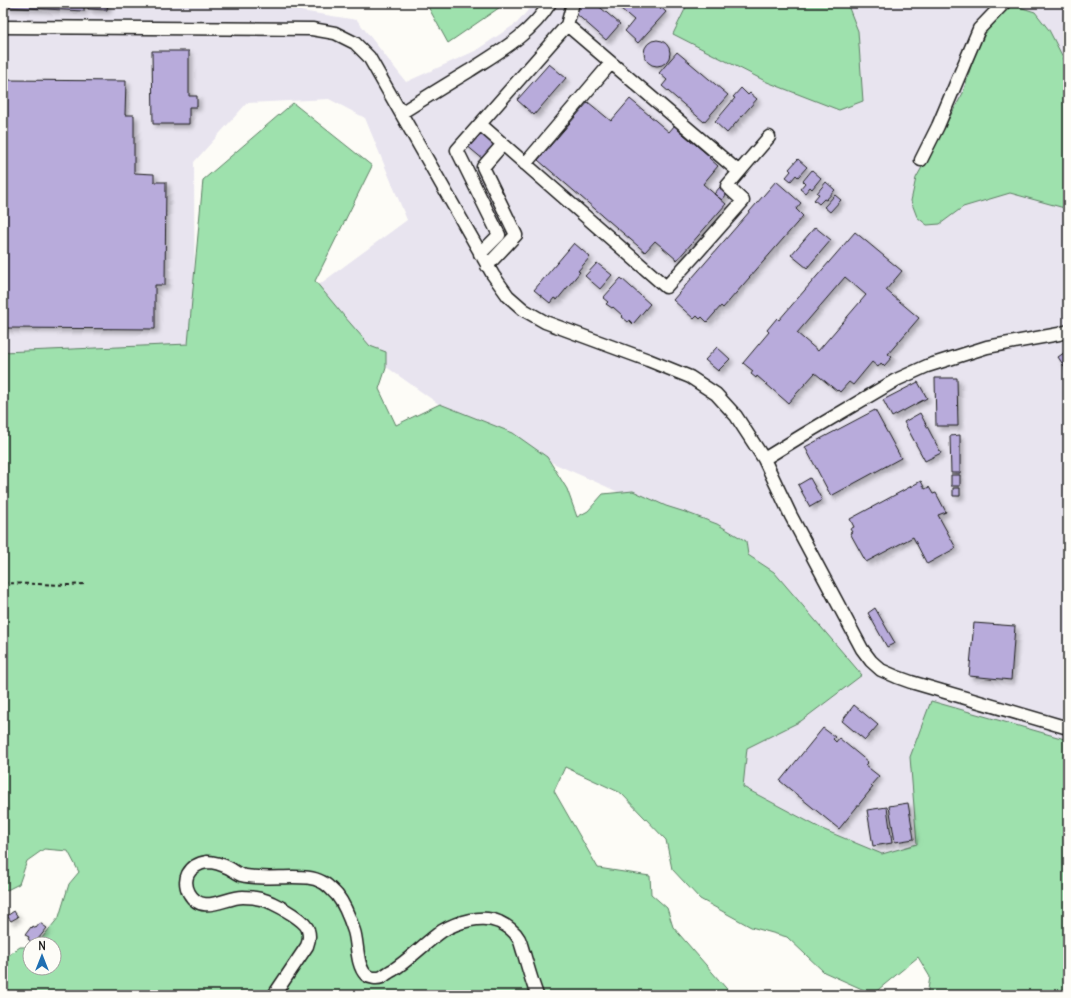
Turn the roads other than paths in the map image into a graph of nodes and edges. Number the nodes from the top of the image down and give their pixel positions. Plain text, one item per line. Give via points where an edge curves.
1 (550, 3) edge
2 (573, 3) edge
3 (1004, 3) edge
4 (567, 25) junction
5 (3, 27) edge
6 (611, 63) junction
7 (401, 113) junction
8 (480, 124) junction
9 (770, 137) dead end
10 (503, 144) junction
11 (922, 160) dead end
12 (525, 164) junction
13 (740, 172) junction
14 (480, 254) junction
15 (487, 266) junction
16 (1068, 331) edge
17 (764, 460) junction
18 (1068, 728) edge
19 (274, 995) edge
20 (537, 995) edge

1 - 7 street via 535,23 507,47
2 - 4 street
3 - 11 street via 979,29
4 - 6 street
4 - 8 street
5 - 7 street via 312,29 335,33 355,43 369,57
6 - 12 street
6 - 13 street
7 - 14 street
8 - 10 street
8 - 14 street via 457,150 499,235
9 - 13 street
10 - 12 street
10 - 15 street via 483,167 516,234
12 - 13 street via 666,287 743,201 727,186
14 - 15 street
15 - 17 street via 508,296 524,310 546,322 690,377 716,394 736,416
16 - 17 street via 987,347 927,366 896,380
17 - 18 street via 862,649 881,670 951,694
19 - 20 street via 307,946 309,931 306,925 272,902 255,898 243,897 216,904 196,901 190,895 186,880 192,868 198,864 215,863 250,876 309,877 323,882 337,896 348,914 362,970 371,977 381,977 443,931 462,922 494,920 511,929 519,938

